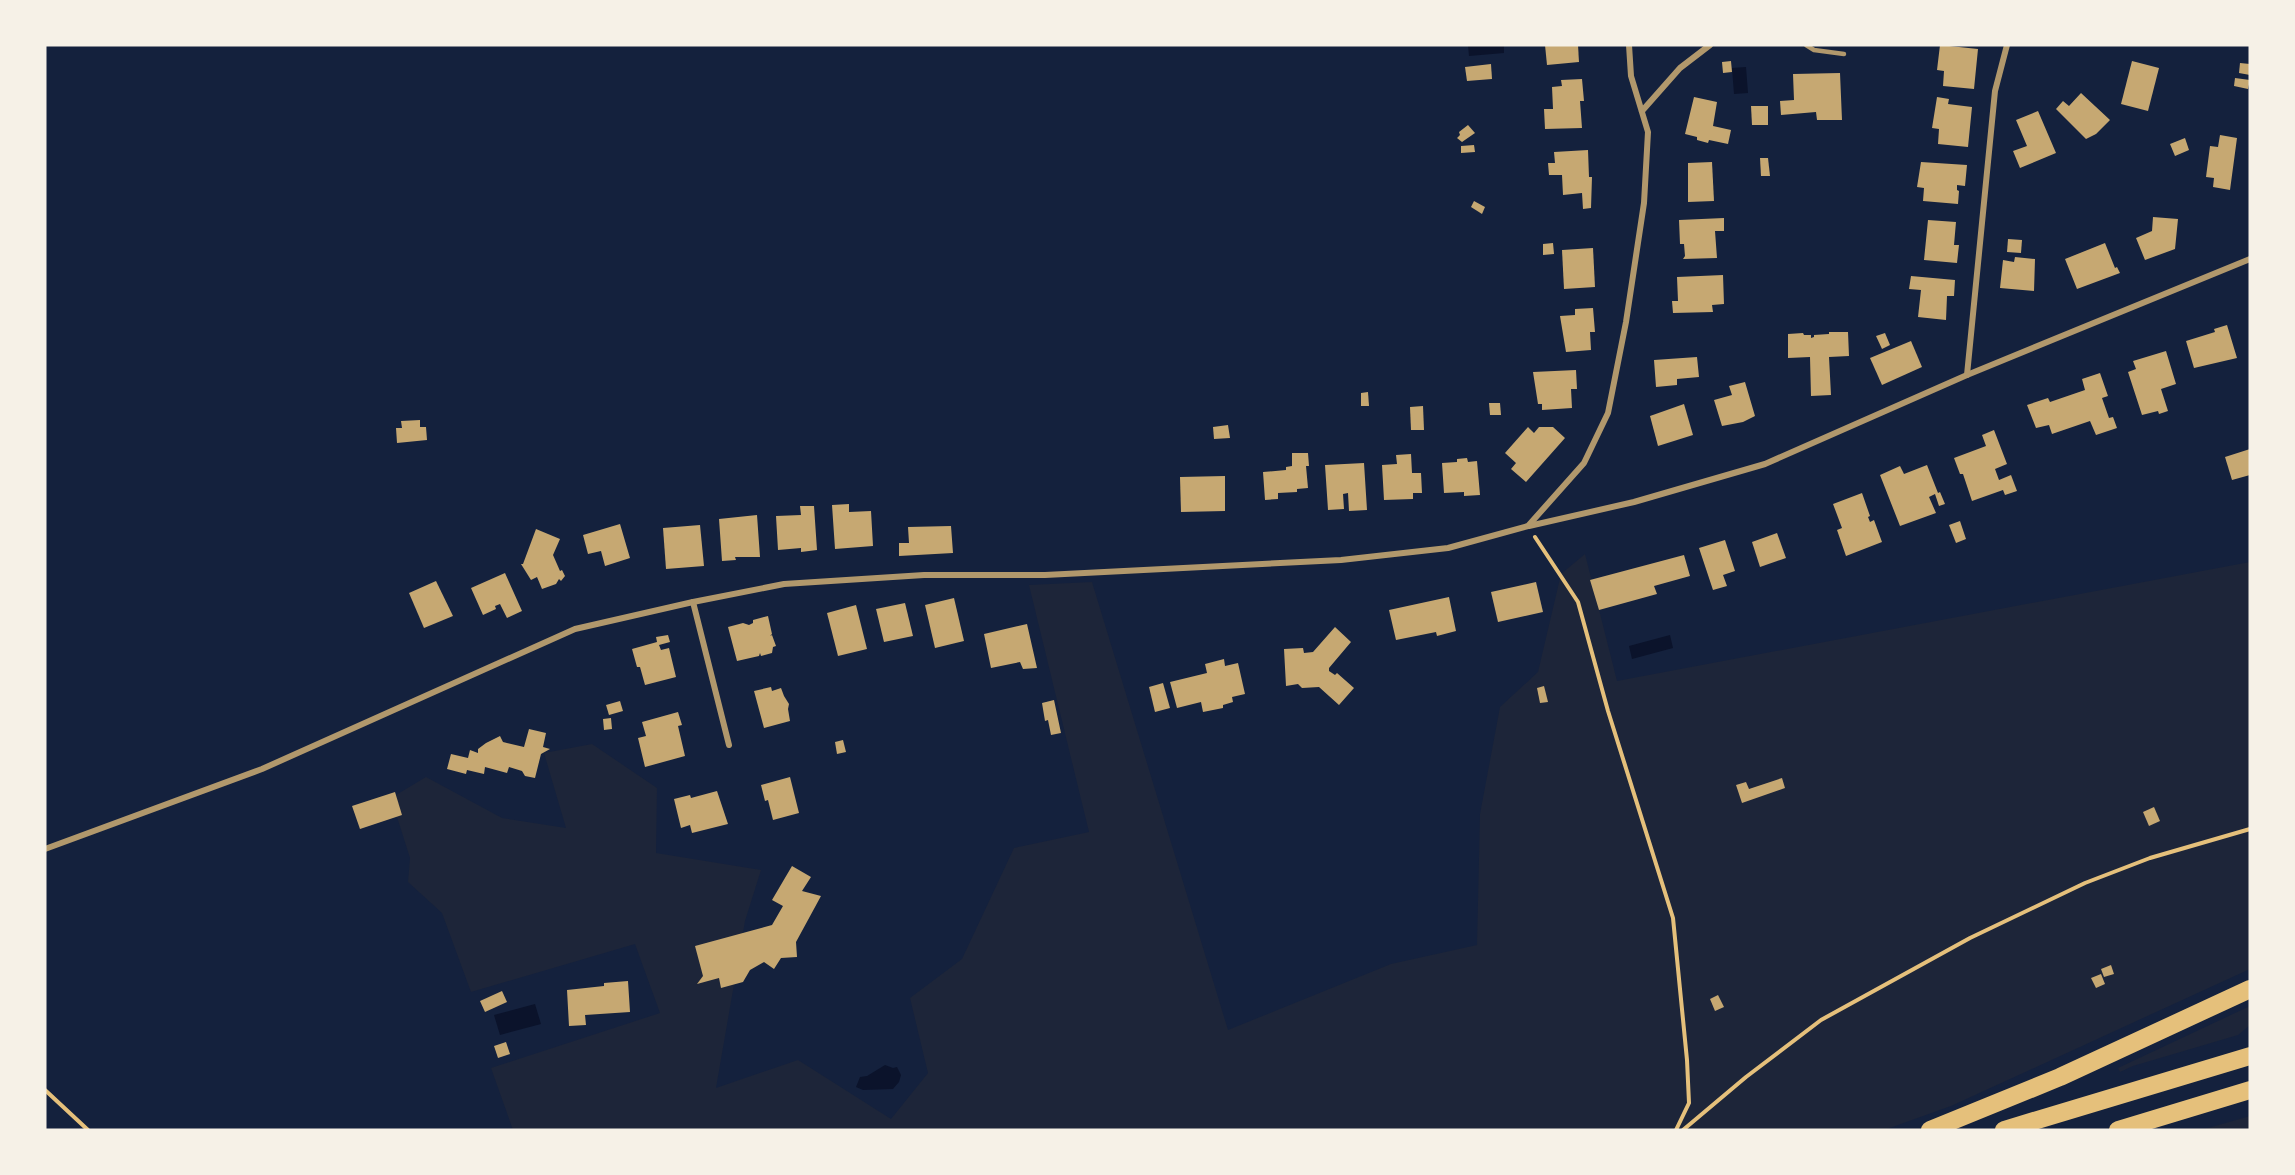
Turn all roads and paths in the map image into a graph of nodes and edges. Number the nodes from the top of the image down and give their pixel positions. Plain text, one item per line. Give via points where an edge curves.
1 (1629, 45) edge
2 (1710, 45) edge
3 (1806, 45) edge
4 (2007, 45) edge
5 (1844, 54) dead end
6 (1642, 111) junction
7 (2250, 259) edge
8 (1967, 375) junction
9 (1528, 526) junction
10 (693, 602) junction
11 (729, 745) dead end
12 (2250, 829) edge
13 (45, 849) edge
14 (2250, 989) edge
15 (2250, 1056) edge
16 (45, 1090) edge
17 (2250, 1090) edge
18 (88, 1130) edge
19 (1676, 1130) edge
20 (1683, 1130) edge
21 (1930, 1130) edge
22 (2004, 1130) edge
23 (2118, 1130) edge

1 - 6 street via 1631,76
2 - 6 street via 1680,68
3 - 5 lane via 1814,50
4 - 8 street via 1995,91
6 - 9 street via 1648,132 1644,203 1608,413 1584,463
7 - 8 street
8 - 9 street via 1765,464 1634,502
9 - 10 street via 1448,548 1341,560 807,582
9 - 19 path via 1578,602 1673,918 1689,1103
10 - 11 street
10 - 13 street via 575,629 262,769
12 - 20 path via 2150,858 2085,883 1970,938 1821,1020
14 - 21 highway via 2060,1077
15 - 22 highway
16 - 18 path
17 - 23 highway

